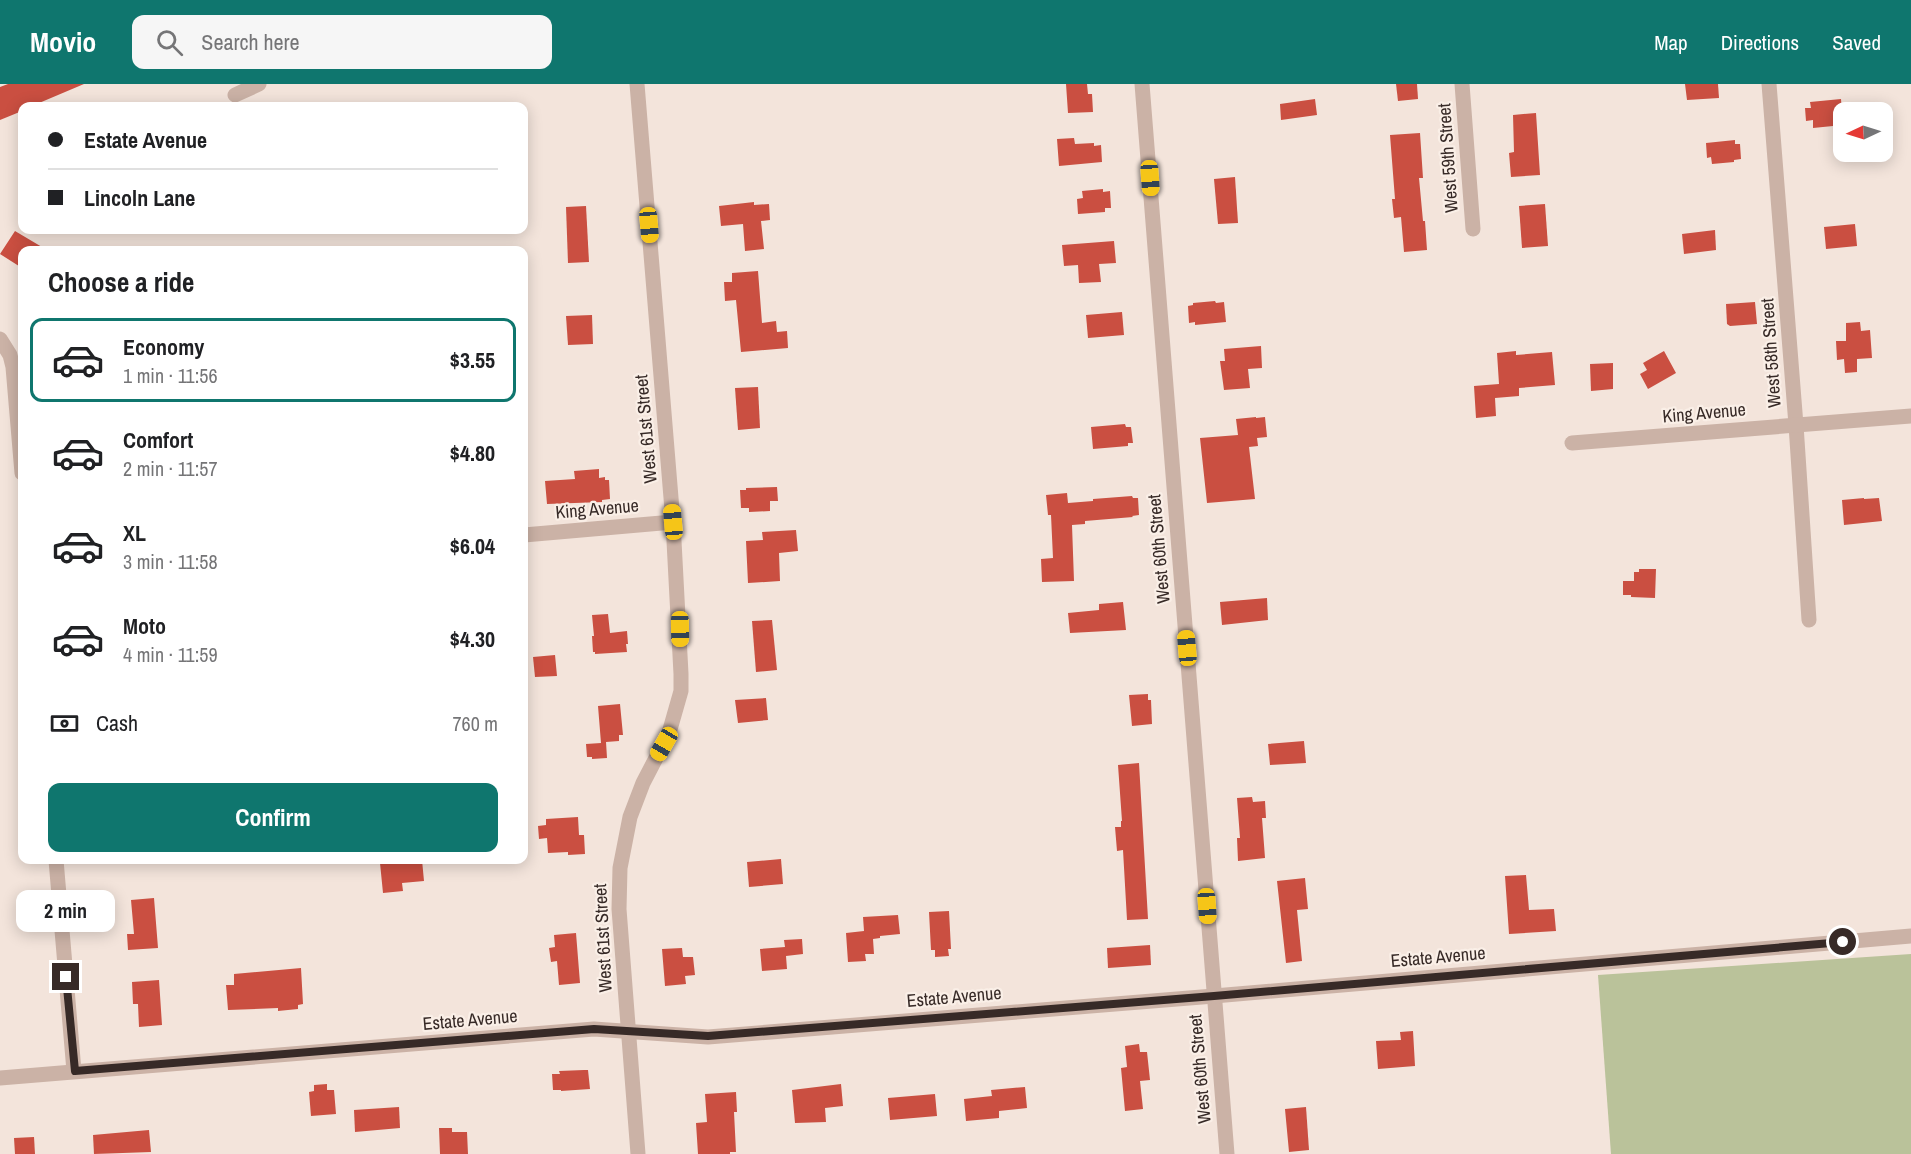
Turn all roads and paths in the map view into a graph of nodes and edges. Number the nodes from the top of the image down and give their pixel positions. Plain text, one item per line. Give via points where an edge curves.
1 (259, 84) edge
2 (637, 84) edge
3 (1142, 84) edge
4 (1462, 84) edge
5 (1770, 84) edge
6 (235, 95) dead end
7 (1473, 229) dead end
8 (4, 344) edge
9 (1911, 416) edge
10 (18, 425) edge
11 (1796, 425) junction
12 (1572, 443) dead end
13 (673, 522) junction
14 (528, 535) edge
15 (1809, 620) dead end
16 (56, 864) edge
17 (1911, 936) edge
18 (1214, 996) junction
19 (629, 1031) junction
20 (75, 1071) junction
21 (0, 1078) edge
22 (638, 1154) edge
23 (1227, 1154) edge

1 - 6 street
2 - 13 street, West 61st Street
3 - 18 street, West 60th Street
4 - 7 street, West 59th Street
5 - 11 street, West 58th Street
8 - 10 street via 13,367
9 - 11 street, King Avenue
11 - 12 street, King Avenue
11 - 15 street, West 58th Street
13 - 14 street, King Avenue
13 - 19 street, West 61st Street via 681,691 669,733 630,817 619,875
16 - 20 street
17 - 18 street, Estate Avenue
18 - 19 street, Estate Avenue via 708,1036
18 - 23 street, West 60th Street
19 - 20 street, Estate Avenue via 594,1029
19 - 22 street, West 61st Street
20 - 21 street, Estate Avenue

